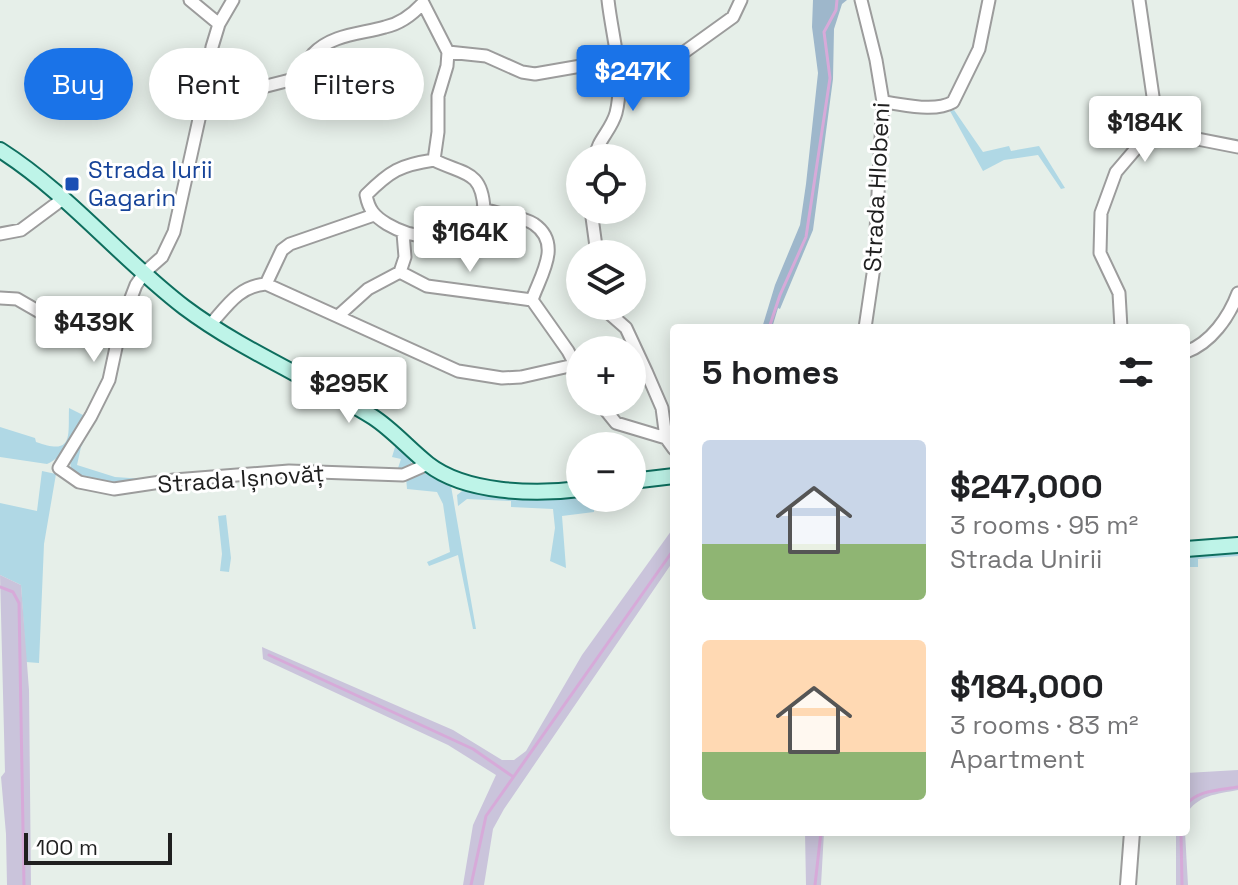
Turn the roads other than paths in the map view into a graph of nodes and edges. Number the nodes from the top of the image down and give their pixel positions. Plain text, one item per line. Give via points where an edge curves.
1 (190, 0) edge
2 (233, 0) edge
3 (608, 0) edge
4 (741, 0) edge
5 (861, 0) edge
6 (989, 0) edge
7 (1139, 0) edge
8 (423, 2) edge
9 (219, 24) junction
10 (212, 48) edge
11 (448, 52) junction
12 (618, 64) junction
13 (269, 85) edge
14 (883, 102) junction
15 (199, 120) edge
16 (1157, 124) junction
17 (598, 144) edge
18 (1238, 147) edge
19 (0, 150) edge
20 (434, 160) junction
21 (64, 198) junction
22 (484, 209) junction
23 (374, 215) junction
24 (403, 233) junction
25 (0, 234) edge
26 (145, 272) junction
27 (400, 272) junction
28 (266, 284) junction
29 (1238, 293) edge
30 (0, 298) edge
31 (532, 300) junction
32 (338, 316) junction
33 (617, 320) edge
34 (121, 324) junction
35 (866, 324) edge
36 (1121, 324) edge
37 (210, 325) junction
38 (566, 348) edge
39 (1190, 351) edge
40 (566, 371) edge
41 (610, 416) edge
42 (666, 438) junction
43 (670, 444) edge
44 (428, 464) junction
45 (670, 476) edge
46 (646, 479) edge
47 (566, 490) edge
48 (1238, 545) edge
49 (1190, 549) edge
50 (1132, 836) edge
51 (1128, 885) edge

1 - 9 street
2 - 9 street
3 - 12 street
4 - 12 street via 733,17 676,58
5 - 14 street, Strada Hlobeni
6 - 14 street via 979,49 953,102 945,107
7 - 16 street
8 - 11 street
8 - 13 street via 388,27 348,34 317,50 302,77
9 - 10 street
11 - 12 street via 486,56 535,74
11 - 20 street via 438,96
12 - 17 street via 615,114
14 - 35 street, Strada Hlobeni
15 - 26 street via 174,232 162,257
16 - 18 street via 1177,135
16 - 36 street via 1116,172 1101,213 1100,253 1119,293
19 - 21 main road
20 - 22 street via 479,182
20 - 23 street via 400,166 387,175 366,195
21 - 25 street via 21,230
21 - 26 main road
22 - 24 street via 443,233
22 - 31 street via 534,224 548,243 550,255
23 - 24 street
23 - 28 street via 290,244
24 - 27 street
26 - 34 street
26 - 37 main road
27 - 31 street via 427,286
27 - 32 street via 368,289
28 - 32 street
28 - 37 street via 241,291
29 - 39 street via 1212,335
30 - 34 street via 17,299 57,322 85,316
31 - 38 street
32 - 40 street via 458,371 502,378
33 - 42 street via 626,328 662,408
34 - 44 street, Strada Ișnovăț via 109,380 59,468 79,482 114,489 289,471 403,475
37 - 44 main road via 376,419
41 - 42 street via 616,423
42 - 43 street
44 - 47 main road via 453,480 488,487
45 - 46 main road
48 - 49 main road
50 - 51 street

